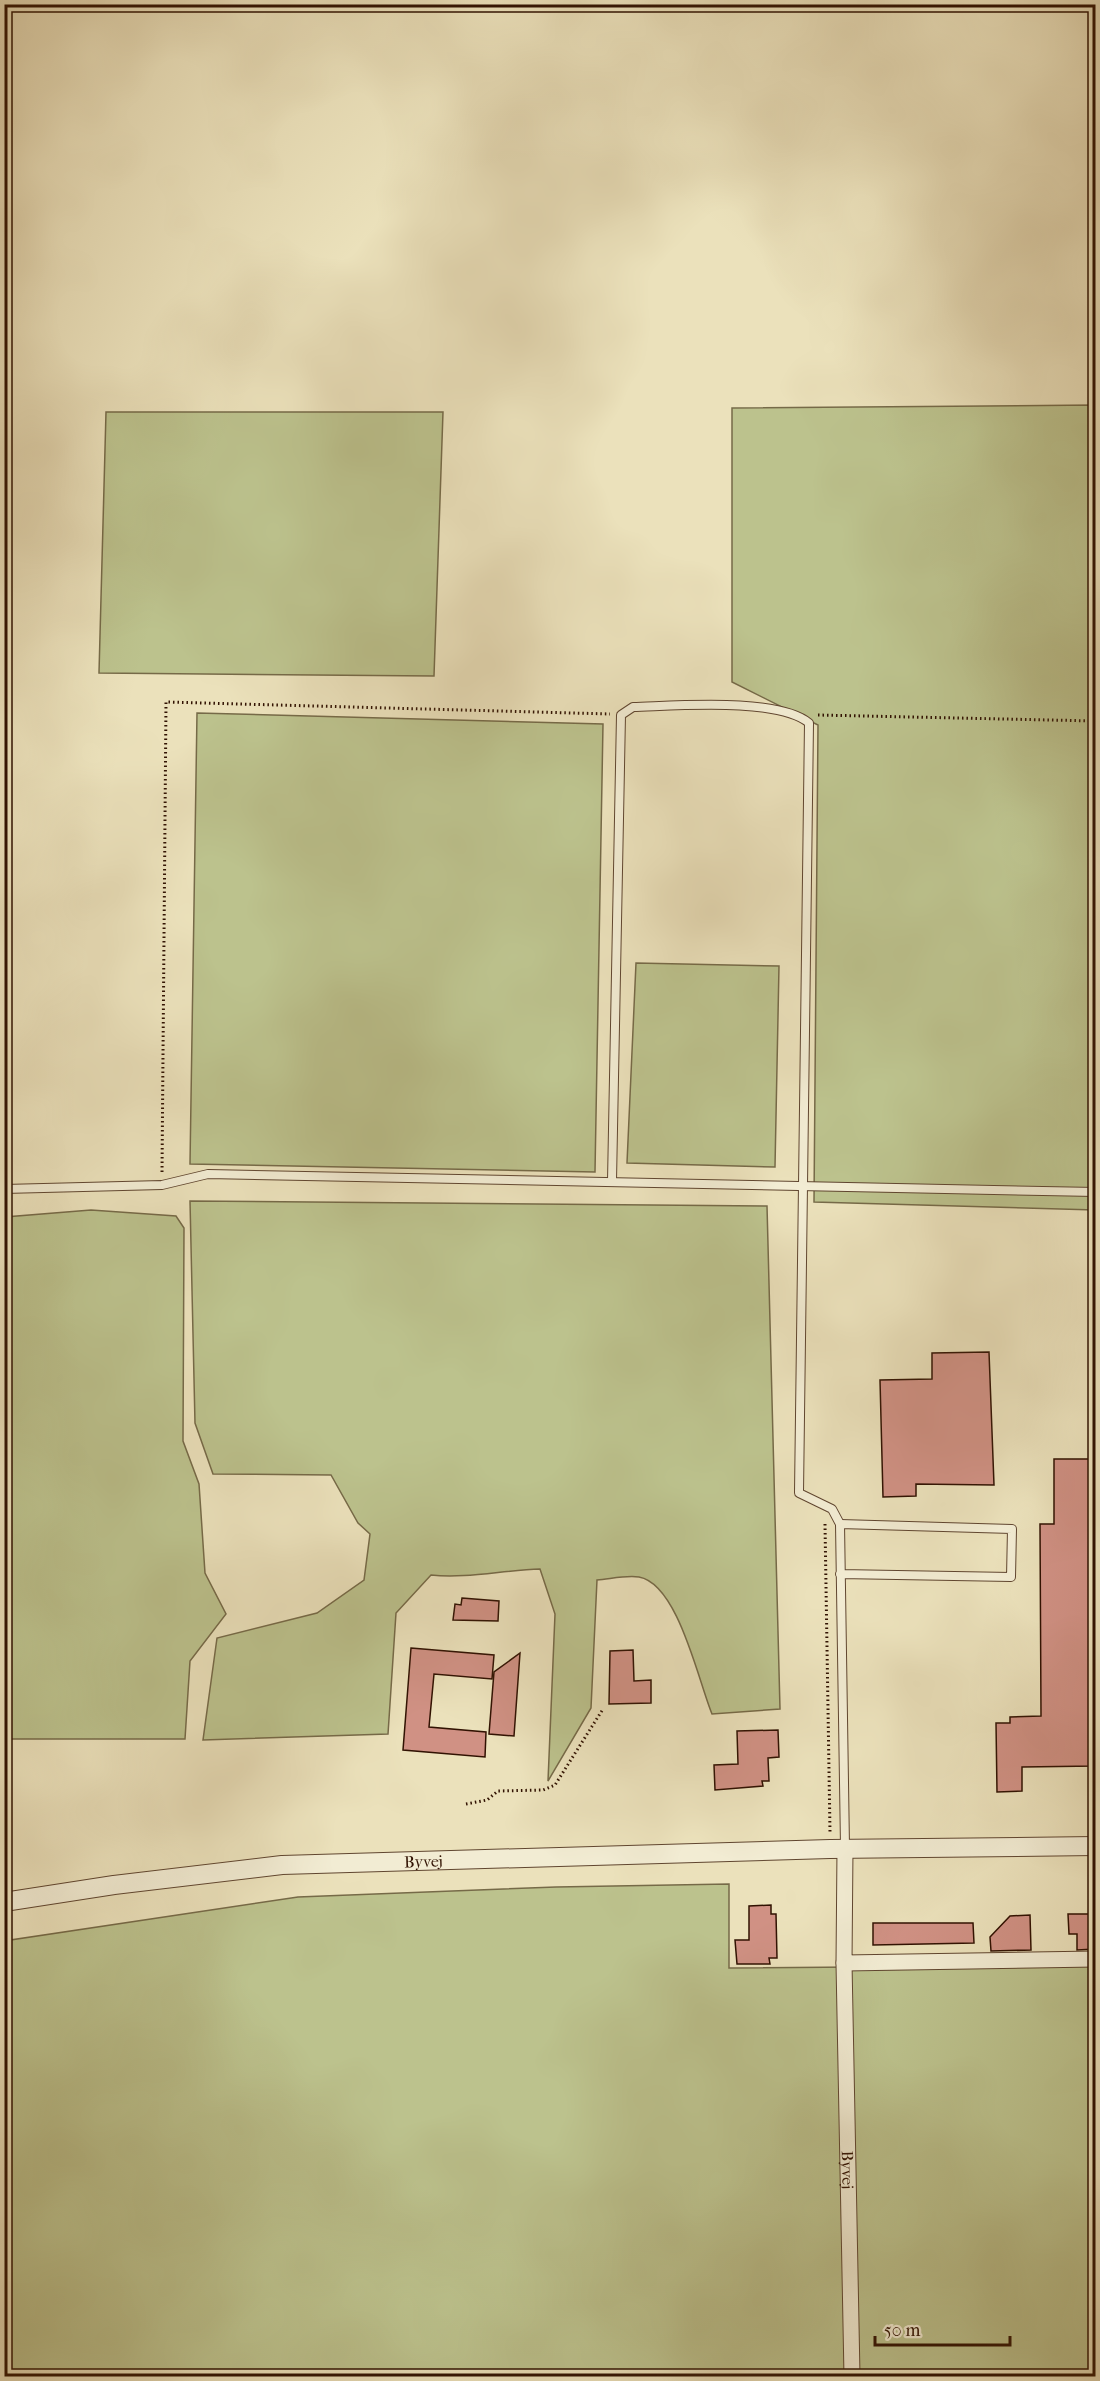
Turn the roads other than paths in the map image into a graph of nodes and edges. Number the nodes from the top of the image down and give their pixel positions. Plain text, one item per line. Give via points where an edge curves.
1 (612, 1181) junction
2 (802, 1185) junction
3 (4, 1190) edge
4 (1095, 1192) edge
5 (840, 1524) junction
6 (840, 1574) junction
7 (1095, 1846) edge
8 (837, 1849) junction
9 (4, 1902) edge
10 (1095, 1959) edge
11 (844, 1963) junction
12 (852, 2376) edge

1 - 2 lane
1 - 2 lane via 621,715 633,707 728,704 799,714 809,723
1 - 3 lane via 208,1174 162,1185
2 - 4 lane
2 - 5 lane via 799,1493 832,1509
5 - 6 lane
5 - 6 lane via 1012,1529 1011,1577
6 - 8 lane
7 - 8 street, Byvej
8 - 9 street, Byvej via 282,1865
8 - 11 street, Byvej
10 - 11 street
11 - 12 street, Byvej

